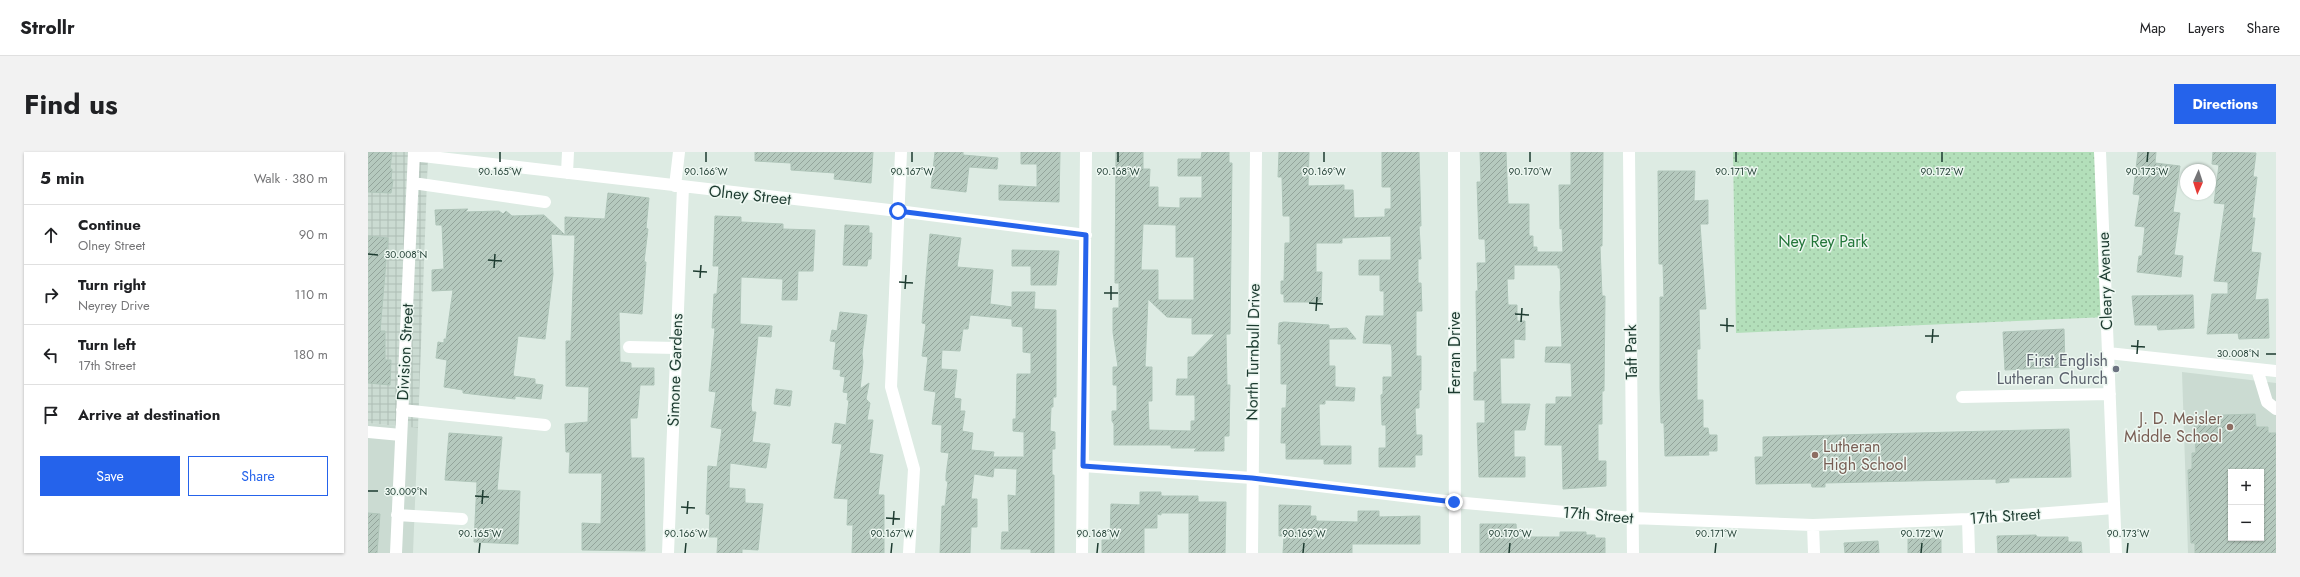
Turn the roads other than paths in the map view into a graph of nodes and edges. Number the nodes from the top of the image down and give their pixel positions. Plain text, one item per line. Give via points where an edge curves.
1 (568, 152) edge
2 (679, 152) edge
3 (901, 152) edge
4 (1086, 152) edge
5 (1256, 152) edge
6 (1454, 152) edge
7 (1629, 152) edge
8 (2100, 152) edge
9 (414, 153) edge
10 (567, 173) junction
11 (413, 183) junction
12 (679, 187) junction
13 (545, 202) dead end
14 (898, 211) junction
15 (1086, 235) junction
16 (629, 347) dead end
17 (676, 348) junction
18 (2108, 353) junction
19 (2257, 369) junction
20 (2276, 371) edge
21 (2110, 394) junction
22 (1962, 397) dead end
23 (2276, 409) edge
24 (402, 410) junction
25 (545, 425) dead end
26 (368, 432) edge
27 (401, 435) junction
28 (1083, 466) junction
29 (1252, 478) junction
30 (1454, 502) junction
31 (2114, 508) junction
32 (397, 515) junction
33 (1632, 518) junction
34 (462, 519) dead end
35 (1968, 519) junction
36 (1813, 525) junction
37 (396, 553) edge
38 (668, 553) edge
39 (909, 553) edge
40 (1082, 553) edge
41 (1252, 553) edge
42 (1454, 553) edge
43 (1633, 553) edge
44 (1814, 553) edge
45 (1969, 553) edge
46 (2116, 553) edge

1 - 10 street
2 - 12 street, Simone Gardens
3 - 14 street
4 - 15 street
5 - 29 street, North Turnbull Drive
6 - 30 street, Ferran Drive
7 - 33 street, Taft Park
8 - 18 street, Cleary Avenue
9 - 10 street, Olney Street
9 - 11 street, Division Street
10 - 12 street, Olney Street
11 - 13 street
11 - 24 street, Division Street
12 - 14 street, Olney Street
12 - 17 street, Simone Gardens
14 - 15 street, Olney Street
14 - 39 street via 891,387 914,469
15 - 28 street
16 - 17 street
17 - 38 street, Simone Gardens
18 - 19 street
18 - 21 street, Cleary Avenue
19 - 20 street
19 - 23 street via 2266,402
21 - 22 street
21 - 31 street, Cleary Avenue
24 - 25 street
24 - 27 street, Division Street
26 - 27 street
27 - 32 street, Division Street
28 - 29 street, 17th Street
28 - 40 street
29 - 30 street, 17th Street
29 - 41 street, North Turnbull Drive
30 - 33 street, 17th Street
30 - 42 street, Ferran Drive
31 - 35 street, 17th Street
31 - 46 street, Cleary Avenue
32 - 34 street
32 - 37 street, Division Street
33 - 36 street, 17th Street
33 - 43 street, Taft Park
35 - 36 street, 17th Street
35 - 45 street
36 - 44 street

